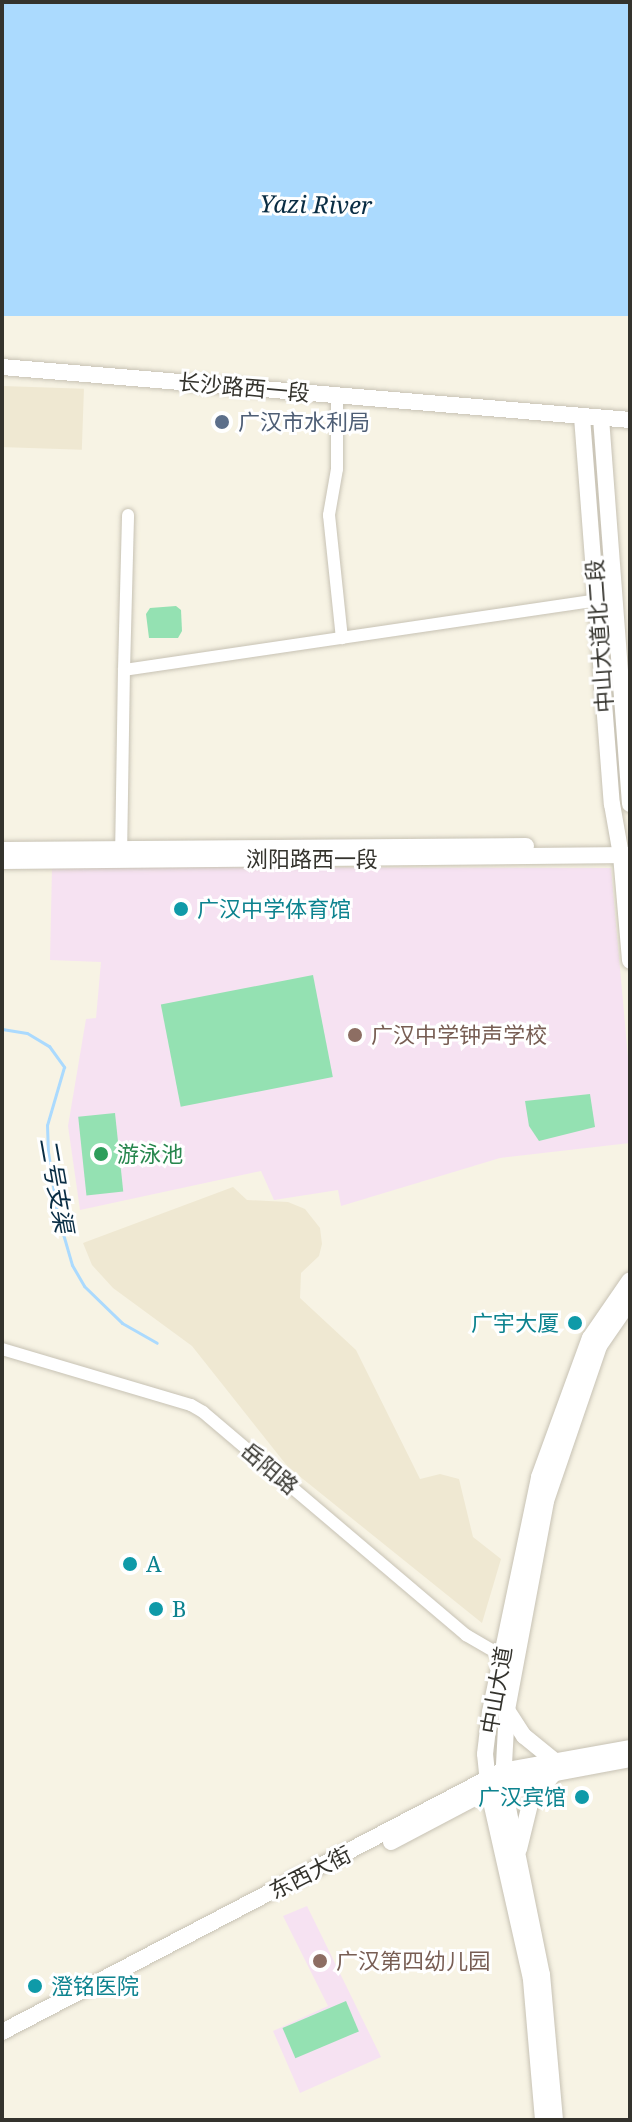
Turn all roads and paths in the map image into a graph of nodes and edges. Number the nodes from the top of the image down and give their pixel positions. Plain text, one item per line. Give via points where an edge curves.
1 (2, 367) edge
2 (337, 394) junction
3 (582, 417) junction
4 (601, 418) junction
5 (630, 420) edge
6 (128, 515) dead end
7 (596, 600) junction
8 (342, 638) junction
9 (124, 670) junction
10 (630, 804) edge
11 (2, 850) edge
12 (624, 852) edge
13 (121, 854) junction
14 (2, 861) edge
15 (630, 961) edge
16 (630, 1280) edge
17 (630, 1301) edge
18 (2, 1349) edge
19 (502, 1656) junction
20 (507, 1710) junction
21 (630, 1748) edge
22 (630, 1759) edge
23 (555, 1767) junction
24 (496, 1782) junction
25 (518, 1854) junction
26 (2, 2032) edge
27 (2, 2043) edge
28 (543, 2120) edge
29 (555, 2120) edge

1 - 2 main road, 长沙路西一段
2 - 3 main road, 长沙路西一段
2 - 8 street via 337,469 329,515
3 - 4 main road, 长沙路西一段
3 - 7 main road, 中山大道北二段
4 - 5 main road, 长沙路西一段
4 - 10 main road, 中山大道北二段
6 - 9 street
7 - 8 street
7 - 12 main road, 中山大道北二段 via 612,804
8 - 9 street
9 - 13 street
11 - 13 main road
12 - 13 main road, 浏阳路西一段
12 - 15 main road
13 - 14 main road, 浏阳路西一段
16 - 19 main road, 中山大道 via 590,1338 539,1477
17 - 20 main road, 中山大道 via 599,1346 546,1501
18 - 19 street, 岳阳路 via 203,1412 466,1635
19 - 24 main road, 中山大道 via 485,1754
20 - 23 main road
20 - 24 main road, 中山大道
21 - 23 main road, 东西大街
22 - 23 main road, 东西大街
23 - 24 main road, 东西大街
23 - 25 main road via 531,1800
24 - 25 main road, 中山大道
24 - 26 main road, 东西大街
24 - 27 main road, 东西大街
24 - 28 main road, 中山大道 via 531,1979
25 - 29 main road, 中山大道 via 542,1975

